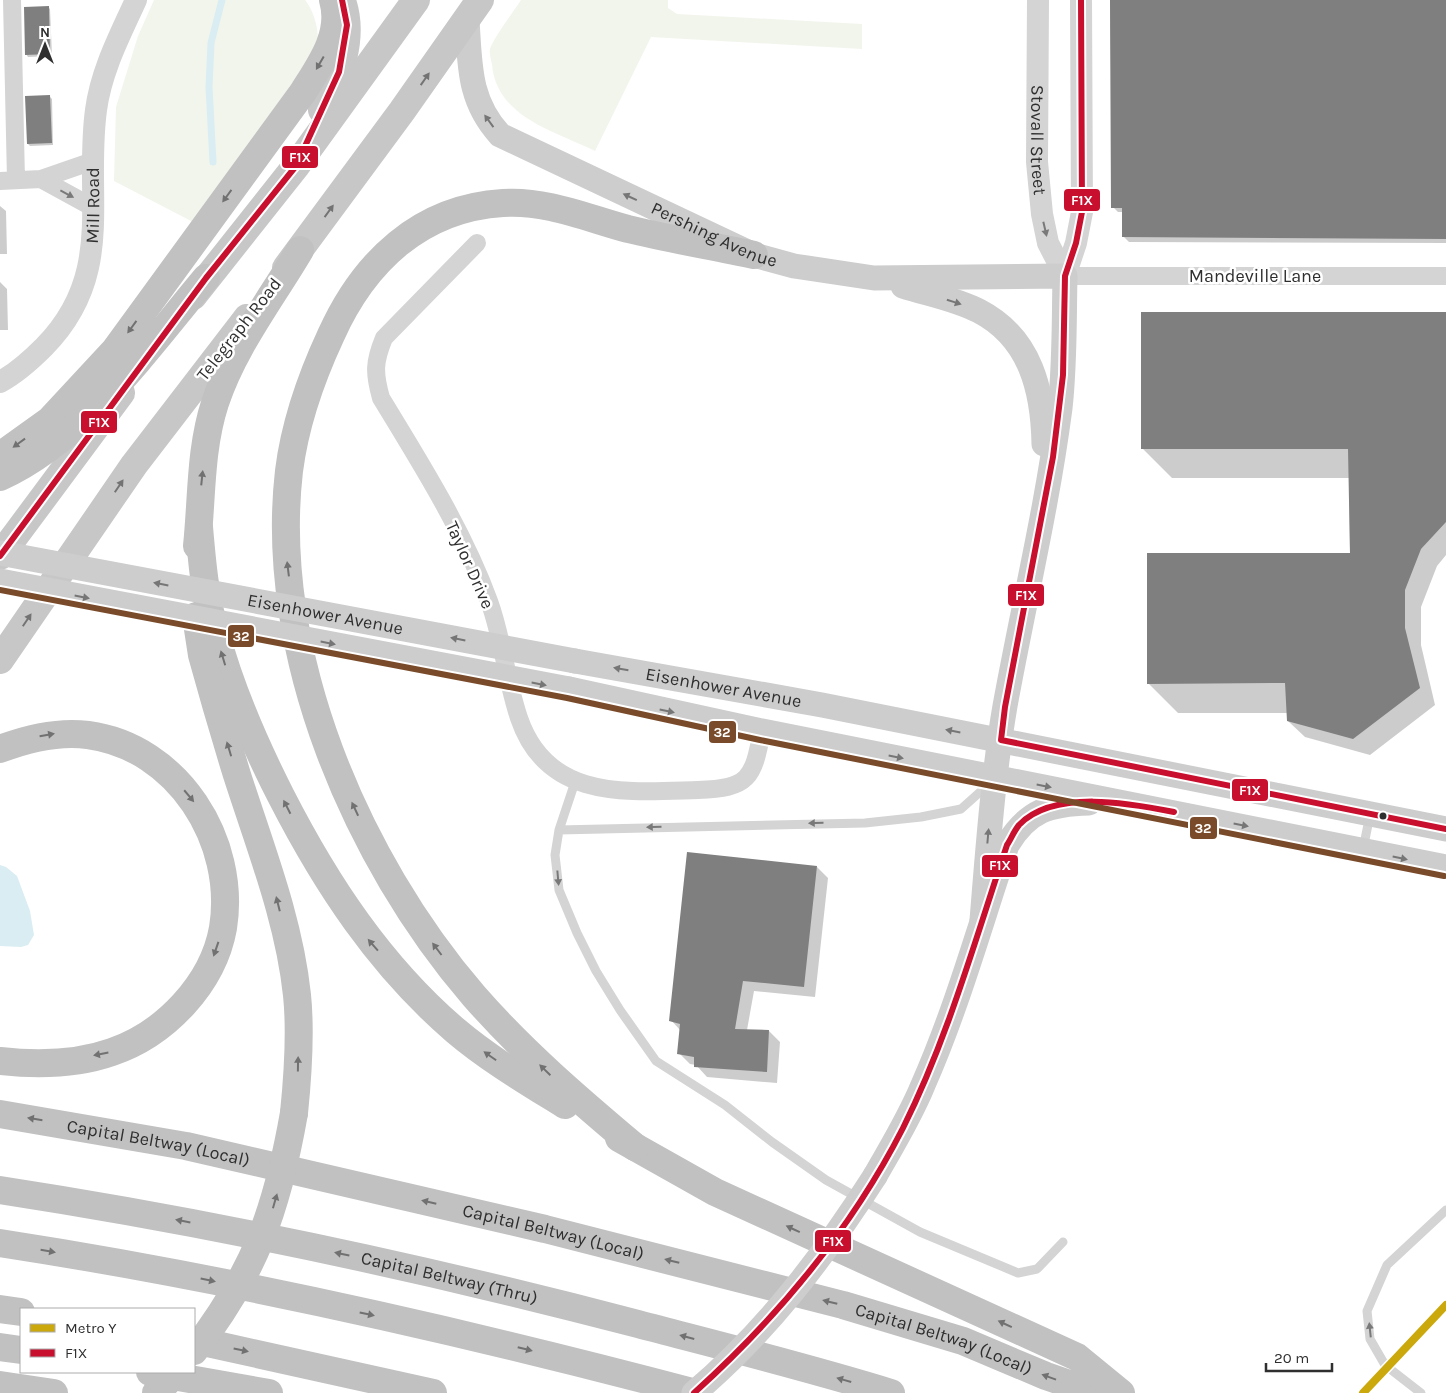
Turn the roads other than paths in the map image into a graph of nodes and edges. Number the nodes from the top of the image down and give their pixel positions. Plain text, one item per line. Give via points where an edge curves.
1 (12, 0) edge
2 (136, 0) edge
3 (332, 0) edge
4 (342, 0) edge
5 (416, 0) edge
6 (1038, 0) edge
7 (1081, 0) edge
8 (473, 10) edge
9 (93, 161) junction
10 (296, 166) junction
11 (41, 179) junction
12 (8, 180) edge
13 (94, 208) junction
14 (477, 243) dead end
15 (300, 250) junction
16 (754, 255) junction
17 (1065, 276) junction
18 (1446, 276) edge
19 (206, 278) junction
20 (874, 278) junction
21 (0, 382) edge
22 (0, 456) edge
23 (0, 477) edge
24 (1046, 493) junction
25 (199, 527) junction
26 (0, 555) edge
27 (0, 581) edge
28 (0, 660) edge
29 (762, 731) junction
30 (1001, 740) junction
31 (0, 749) edge
32 (996, 777) junction
33 (575, 782) junction
34 (1142, 805) junction
35 (1370, 814) junction
36 (1446, 829) edge
37 (559, 830) junction
38 (1362, 850) junction
39 (1446, 867) edge
40 (982, 920) junction
41 (0, 1061) edge
42 (0, 1114) edge
43 (635, 1147) junction
44 (0, 1190) edge
45 (1446, 1210) edge
46 (1063, 1242) dead end
47 (0, 1243) edge
48 (0, 1309) edge
49 (20, 1312) edge
50 (195, 1340) edge
51 (0, 1347) edge
52 (20, 1350) edge
53 (195, 1350) edge
54 (156, 1373) edge
55 (176, 1373) edge
56 (0, 1385) edge
57 (54, 1393) edge
58 (156, 1393) edge
59 (269, 1393) edge
60 (433, 1393) edge
61 (695, 1393) edge
62 (891, 1393) edge
63 (1095, 1393) edge
64 (1121, 1393) edge
65 (1421, 1393) edge

1 - 12 street
2 - 9 street, Mill Road via 111,54 102,84 96,109
3 -> 22 highway via 335,22 332,41 318,68 115,350 50,420
4 - 10 main road via 347,25 339,72
5 - 10 main road
6 -> 17 street, Stovall Street via 1037,162 1042,214 1048,243
7 - 17 street, Stovall Street via 1082,212
15 -> 8 main road, Telegraph Road
16 -> 8 main road, Pershing Avenue via 500,134 478,103 471,80
9 - 11 street
9 - 13 street, Mill Road
10 - 19 main road
11 - 12 street
11 -> 13 street
13 - 21 street, Mill Road via 90,262 81,294 54,337 19,370
14 - 33 street, Taylor Drive via 384,338 376,356 375,377 380,398 454,526 489,602 519,718 529,742 549,765
25 -> 15 highway via 206,439 215,403 231,365
28 -> 15 main road, Telegraph Road via 134,464
16 - 20 main road, Pershing Avenue via 794,266
43 -> 16 highway via 552,1076 472,993 435,946 370,840 343,785 322,729 296,631 286,554 290,470 304,402 334,327 372,268 412,231 432,221 479,206 529,203 631,230
17 - 18 street, Mandeville Lane
17 - 20 main road, Pershing Avenue
17 - 24 main road, Stovall Street via 1063,375
19 - 23 highway via 84,417 49,447
19 - 26 main road
20 -> 24 main road via 979,311 995,321 1018,344 1028,360 1039,391
24 - 30 main road, Stovall Street
43 -> 25 highway via 536,1087 456,1031 417,994 368,939 339,900 307,848 262,760 231,684 214,631
53 -> 25 highway, bridge via 237,1289 257,1250 274,1204 294,1113 299,1030 291,953 202,655 194,574
30 -> 26 main road, Eisenhower Avenue, bridge
27 -> 29 main road, Eisenhower Avenue, bridge via 568,689
29 -> 32 main road, Eisenhower Avenue
29 - 33 street, Taylor Drive via 758,758 752,771 741,782 727,788 614,792
30 - 32 main road, Stovall Street
30 - 35 main road, Eisenhower Avenue
31 -> 41 highway via 24,740 57,734 89,735 123,744 149,759 175,778 208,822 222,871 224,904 219,938 199,985 180,1008 153,1032 112,1052 67,1061
32 -> 34 main road, Eisenhower Avenue
32 -> 37 lane via 961,809 921,818 865,823
40 -> 32 main road, Stovall Street
33 - 37 lane
34 -> 38 main road, Eisenhower Avenue
34 - 40 main road via 1072,803 1033,814 1018,826 1007,845
35 - 36 main road, Eisenhower Avenue
35 - 38 lane
37 -> 46 lane via 556,854 559,890 577,934 620,1010 656,1061 725,1105 826,1180 920,1232 1018,1273 1037,1269
38 -> 39 main road, Eisenhower Avenue
40 - 61 main road, bridge via 923,1086 875,1176 798,1286 753,1338
63 -> 42 highway, Capital Beltway (Local) via 963,1341 805,1295 545,1229 186,1146
64 -> 43 highway via 1077,1357 775,1221
62 -> 44 highway, Capital Beltway (Thru) via 510,1290 216,1228
65 -> 45 lane via 1385,1365 1370,1339 1368,1311 1387,1265
47 -> 61 highway via 159,1269 342,1308 494,1342
48 - 49 highway
50 -> 60 highway
51 - 52 highway
54 - 59 highway
55 - 58 highway, bridge
56 - 57 highway

